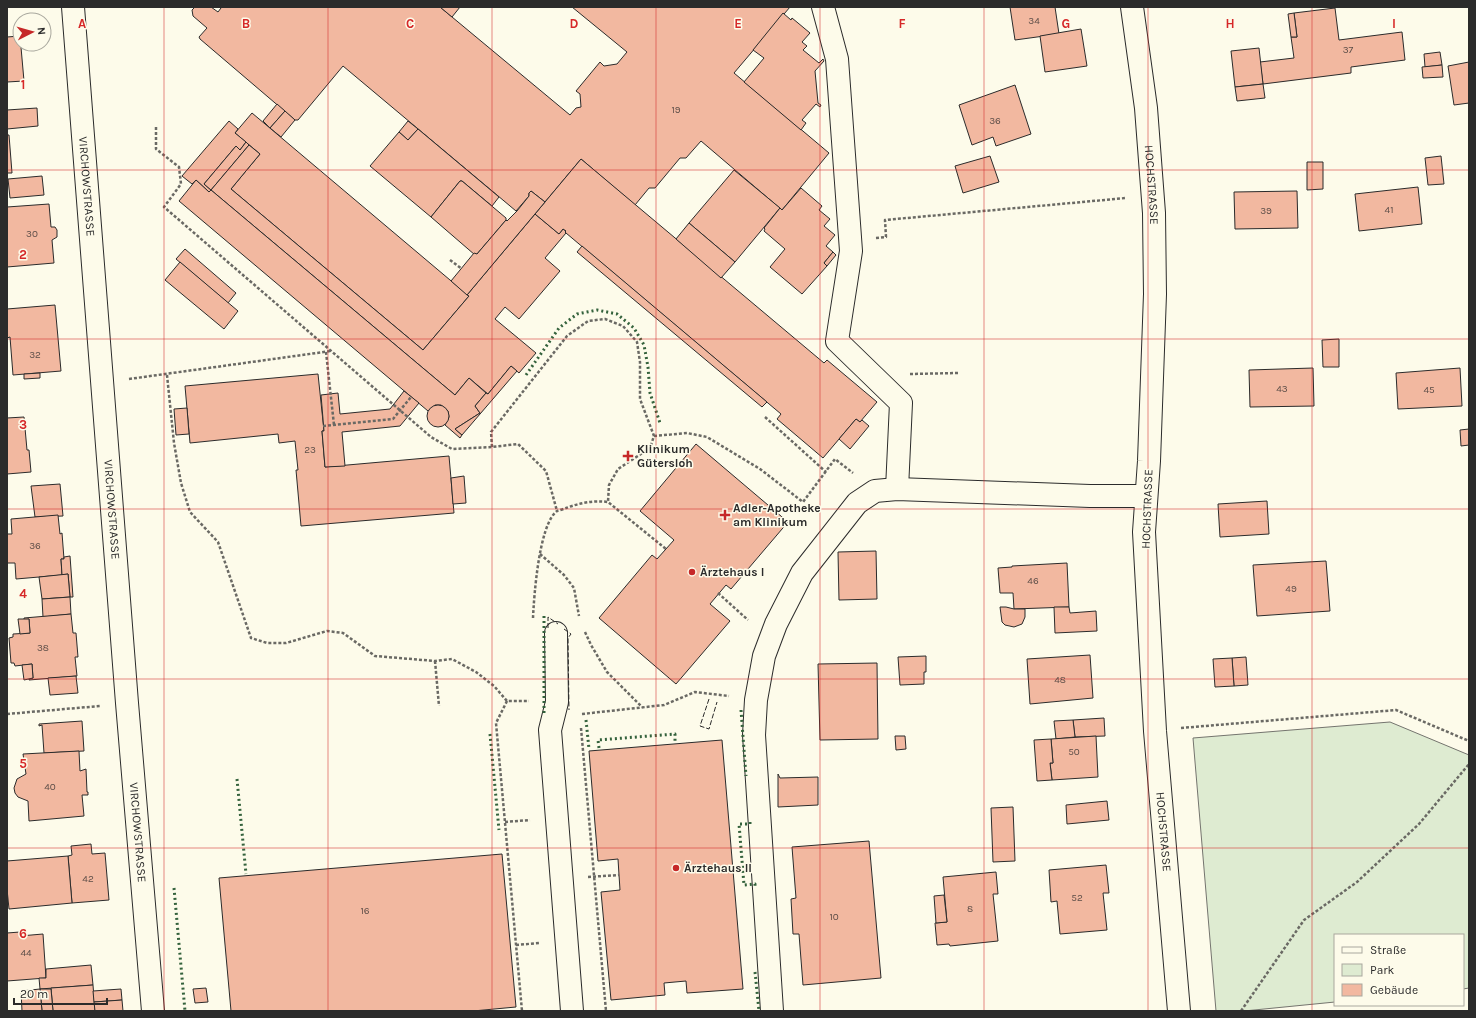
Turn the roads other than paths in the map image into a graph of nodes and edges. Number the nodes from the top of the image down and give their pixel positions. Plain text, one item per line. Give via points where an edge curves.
1 (73, 7) edge
2 (824, 7) edge
3 (1132, 7) edge
4 (897, 489) junction
5 (1146, 496) junction
6 (556, 633) dead end
7 (153, 1011) edge
8 (572, 1011) edge
9 (772, 1011) edge
10 (1179, 1011) edge

1 - 7 street, VIRCHOWSTRASSE
2 - 4 street via 837,58 851,251 837,341 901,403
3 - 5 street, HOCHSTRASSE via 1146,108 1153,195 1155,294
4 - 5 street
4 - 9 street via 875,491 857,503 802,573 776,624 764,656 756,700 754,735
5 - 10 street, HOCHSTRASSE via 1144,532 1155,731
6 - 8 street via 557,702 550,730

